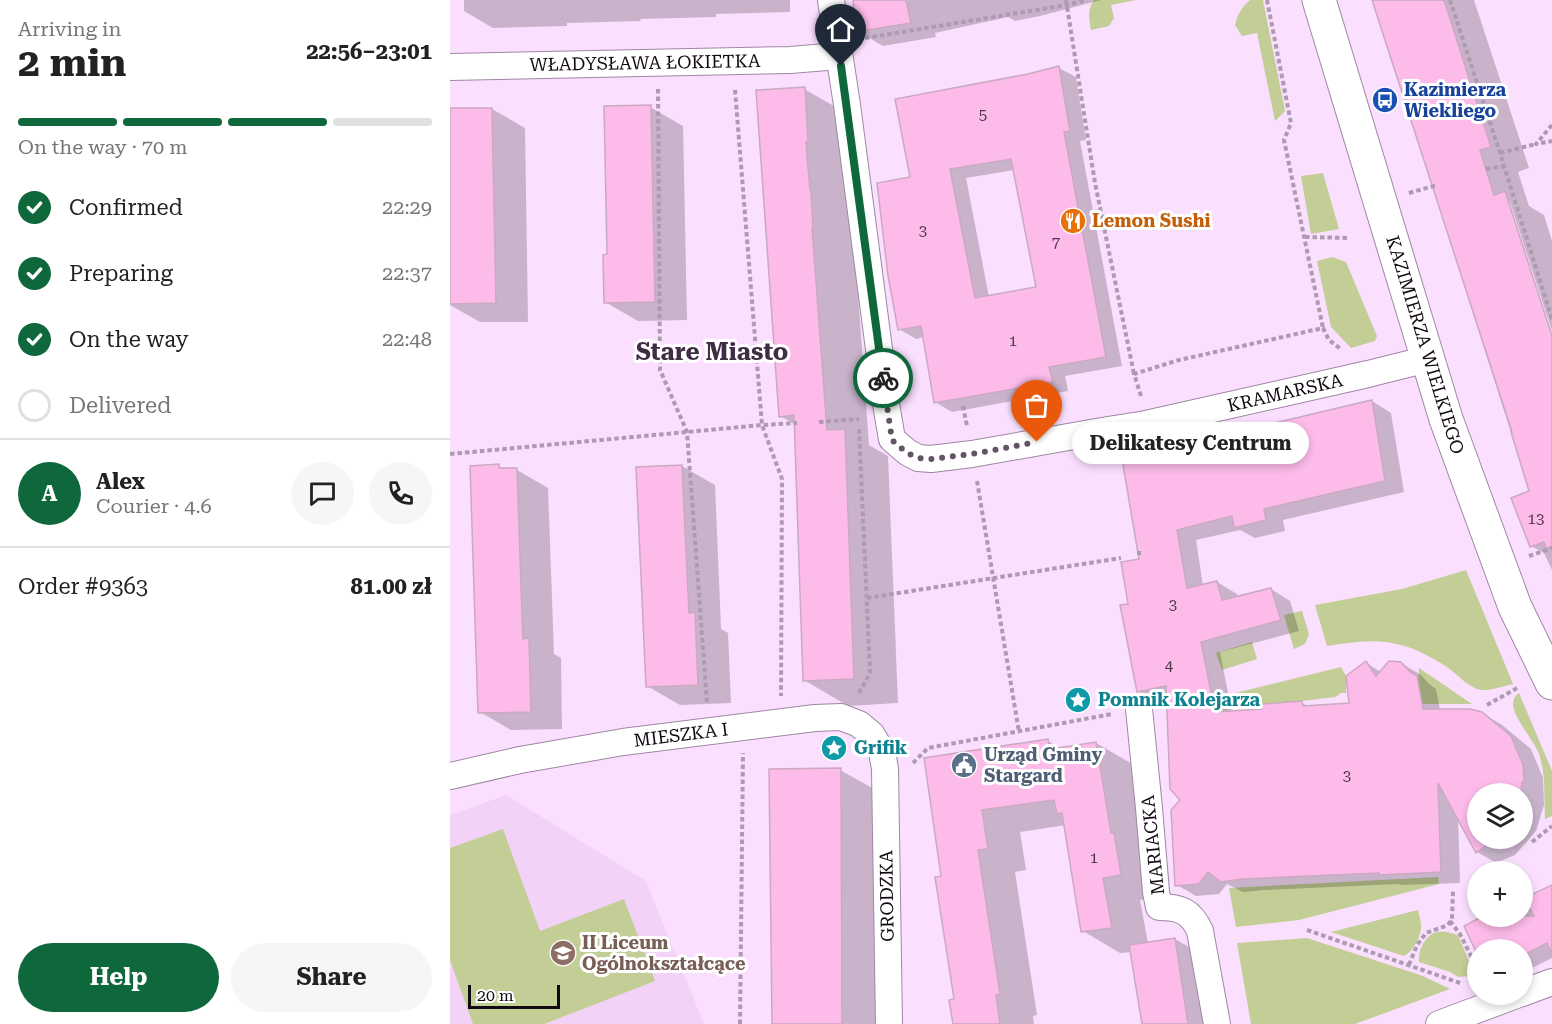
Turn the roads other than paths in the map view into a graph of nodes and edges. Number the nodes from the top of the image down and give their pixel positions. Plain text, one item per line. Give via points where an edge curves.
1 (831, 0) edge
2 (1319, 0) edge
3 (839, 56) junction
4 (450, 67) edge
5 (1428, 359) junction
6 (1537, 684) edge
7 (1139, 709) road end
8 (896, 769) joint
9 (450, 776) edge
10 (1552, 982) edge
11 (1533, 989) edge
12 (1491, 1005) edge
13 (889, 1024) edge
14 (1217, 1024) edge
15 (1439, 1024) edge

1 - 3 street
2 - 5 street, KAZIMIERZA WIELKIEGO
3 - 4 street, WŁADYSŁAWA ŁOKIETKA
3 - 5 street, KRAMARSKA via 892,440 907,453 931,459 1146,424
5 - 6 street, KAZIMIERZA WIELKIEGO via 1511,596
7 - 14 street, MARIACKA via 1155,892 1160,907 1179,909 1195,920
8 - 9 street, MIESZKA I via 872,735 841,717 623,742
8 - 13 street, GRODZKA
10 - 11 street
12 - 15 street

